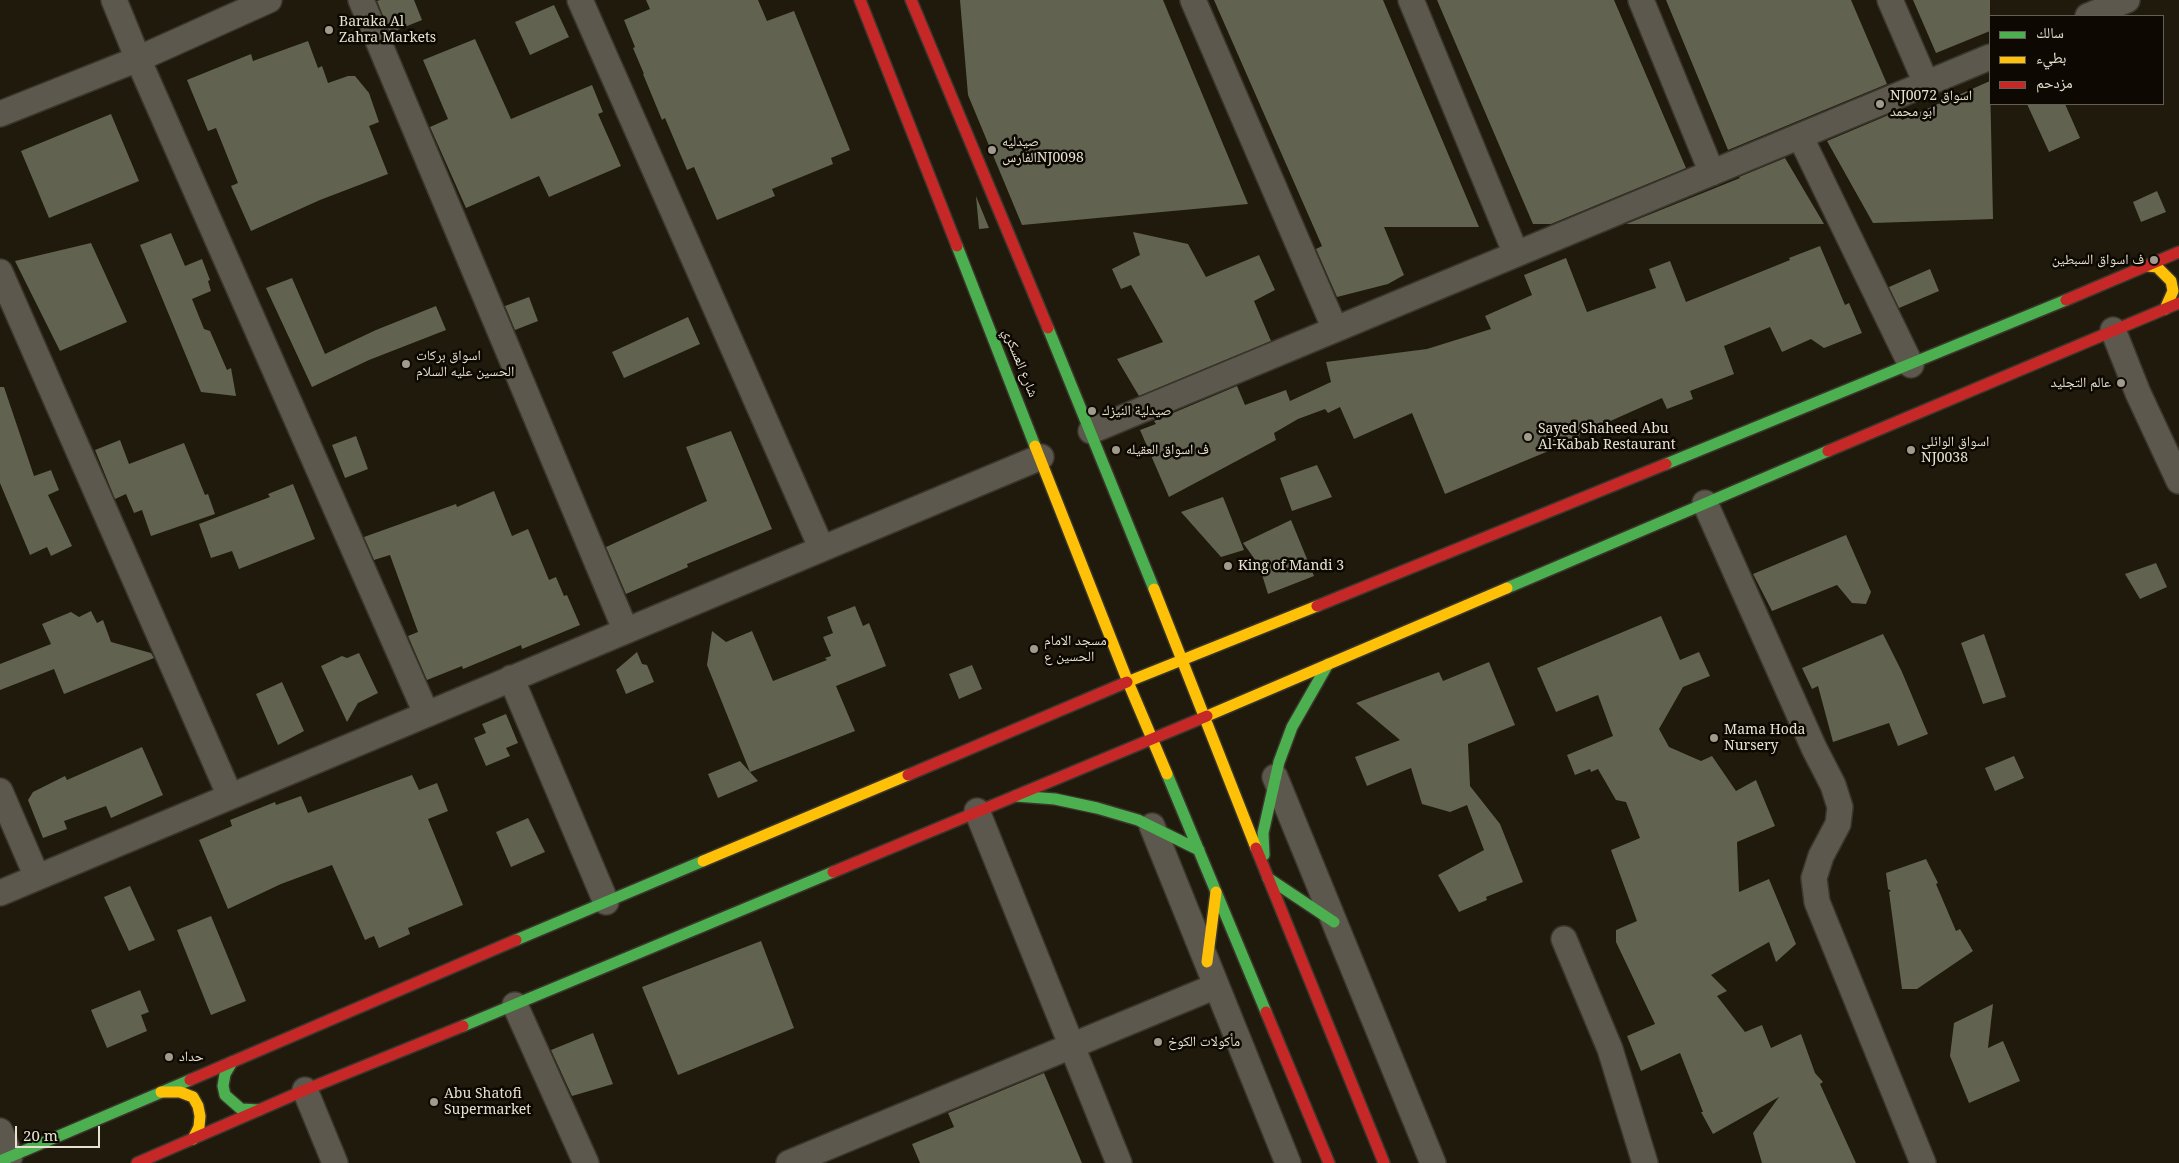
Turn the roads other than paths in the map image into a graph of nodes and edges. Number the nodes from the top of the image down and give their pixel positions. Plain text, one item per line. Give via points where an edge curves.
1 (114, 0) edge
2 (269, 0) edge
3 (360, 0) edge
4 (580, 0) edge
5 (860, 0) edge
6 (910, 0) edge
7 (1193, 0) edge
8 (1411, 0) edge
9 (1641, 0) edge
10 (1890, 0) edge
11 (2127, 0) edge
12 (2090, 15) edge
13 (1989, 57) edge
14 (138, 58) junction
15 (1926, 83) junction
16 (0, 114) edge
17 (1800, 136) junction
18 (1712, 173) junction
19 (2179, 252) edge
20 (1516, 254) junction
21 (2148, 266) junction
22 (0, 272) edge
23 (2179, 303) edge
24 (2166, 309) junction
25 (1335, 329) junction
26 (2113, 330) junction
27 (1911, 365) junction
28 (1091, 431) junction
29 (1041, 457) junction
30 (2179, 481) edge
31 (1704, 503) junction
32 (821, 547) junction
33 (625, 629) junction
34 (1182, 660) junction
35 (1328, 664) junction
36 (511, 678) junction
37 (1128, 682) junction
38 (426, 713) junction
39 (1204, 717) junction
40 (1151, 738) junction
41 (1275, 777) junction
42 (0, 791) edge
43 (230, 796) junction
44 (1012, 796) junction
45 (976, 811) junction
46 (1152, 826) junction
47 (1199, 850) junction
48 (1266, 872) junction
49 (37, 877) junction
50 (1216, 890) junction
51 (0, 892) edge
52 (606, 902) junction
53 (1334, 922) junction
54 (1564, 939) dead end
55 (1207, 962) junction
56 (1216, 986) junction
57 (515, 1005) junction
58 (1072, 1045) junction
59 (232, 1062) junction
60 (304, 1090) junction
61 (161, 1092) junction
62 (259, 1110) junction
63 (0, 1132) edge
64 (193, 1139) junction
65 (5, 1159) edge
66 (137, 1163) edge
67 (335, 1163) edge
68 (586, 1163) edge
69 (789, 1163) edge
70 (1119, 1163) edge
71 (1288, 1163) edge
72 (1329, 1163) edge
73 (1384, 1163) edge
74 (1433, 1163) edge
75 (1644, 1163) edge
76 (1923, 1163) edge

1 - 14 street
2 - 14 street
3 - 33 street
4 - 32 street
5 - 29 main road, شارع العسكري
6 - 28 main road
7 - 25 street
8 - 20 street
9 - 18 street
10 - 15 street
11 - 12 street
13 - 15 street
14 - 16 street
14 - 38 street
15 - 17 street
17 - 18 street
17 - 27 street
18 - 20 street
19 - 21 main road
20 - 25 street
21 - 24 main road via 2158,267 2171,282 2173,291
21 - 27 main road
22 - 43 street
23 - 24 main road
24 - 26 main road
25 - 28 street
26 - 30 street
26 - 31 main road
27 - 34 main road
28 - 34 main road
29 - 32 street
29 - 37 main road, شارع العسكري
31 - 35 main road
31 - 76 street via 1833,785 1840,807 1838,824 1821,856 1814,878 1817,902
32 - 33 street
33 - 36 street
34 - 37 main road
34 - 39 main road
35 - 39 main road
35 - 41 main road via 1292,727
36 - 38 street
36 - 52 street
37 - 40 main road, شارع العسكري
37 - 52 main road
38 - 43 street
39 - 40 main road
39 - 48 main road
40 - 44 main road
40 - 47 main road, شارع العسكري
41 - 48 main road via 1263,833
41 - 53 street
42 - 49 street
43 - 49 street
44 - 45 main road
44 - 46 main road via 1055,799 1097,808
45 - 57 main road
45 - 58 street
46 - 47 main road
46 - 55 street
47 - 50 main road, شارع العسكري
48 - 53 main road
48 - 73 main road
49 - 51 street
50 - 55 main road
50 - 72 main road, شارع العسكري
52 - 59 main road
53 - 74 street
54 - 75 street via 1610,1049
55 - 56 street
56 - 58 street
56 - 71 street
57 - 60 main road
57 - 68 street
58 - 69 street
58 - 70 street
59 - 61 main road
59 - 62 main road via 225,1074 225,1096 241,1109
60 - 62 main road
60 - 67 street
61 - 64 main road via 180,1092 193,1097 200,1116
61 - 65 main road
62 - 64 main road
63 - 65 street
64 - 66 main road

